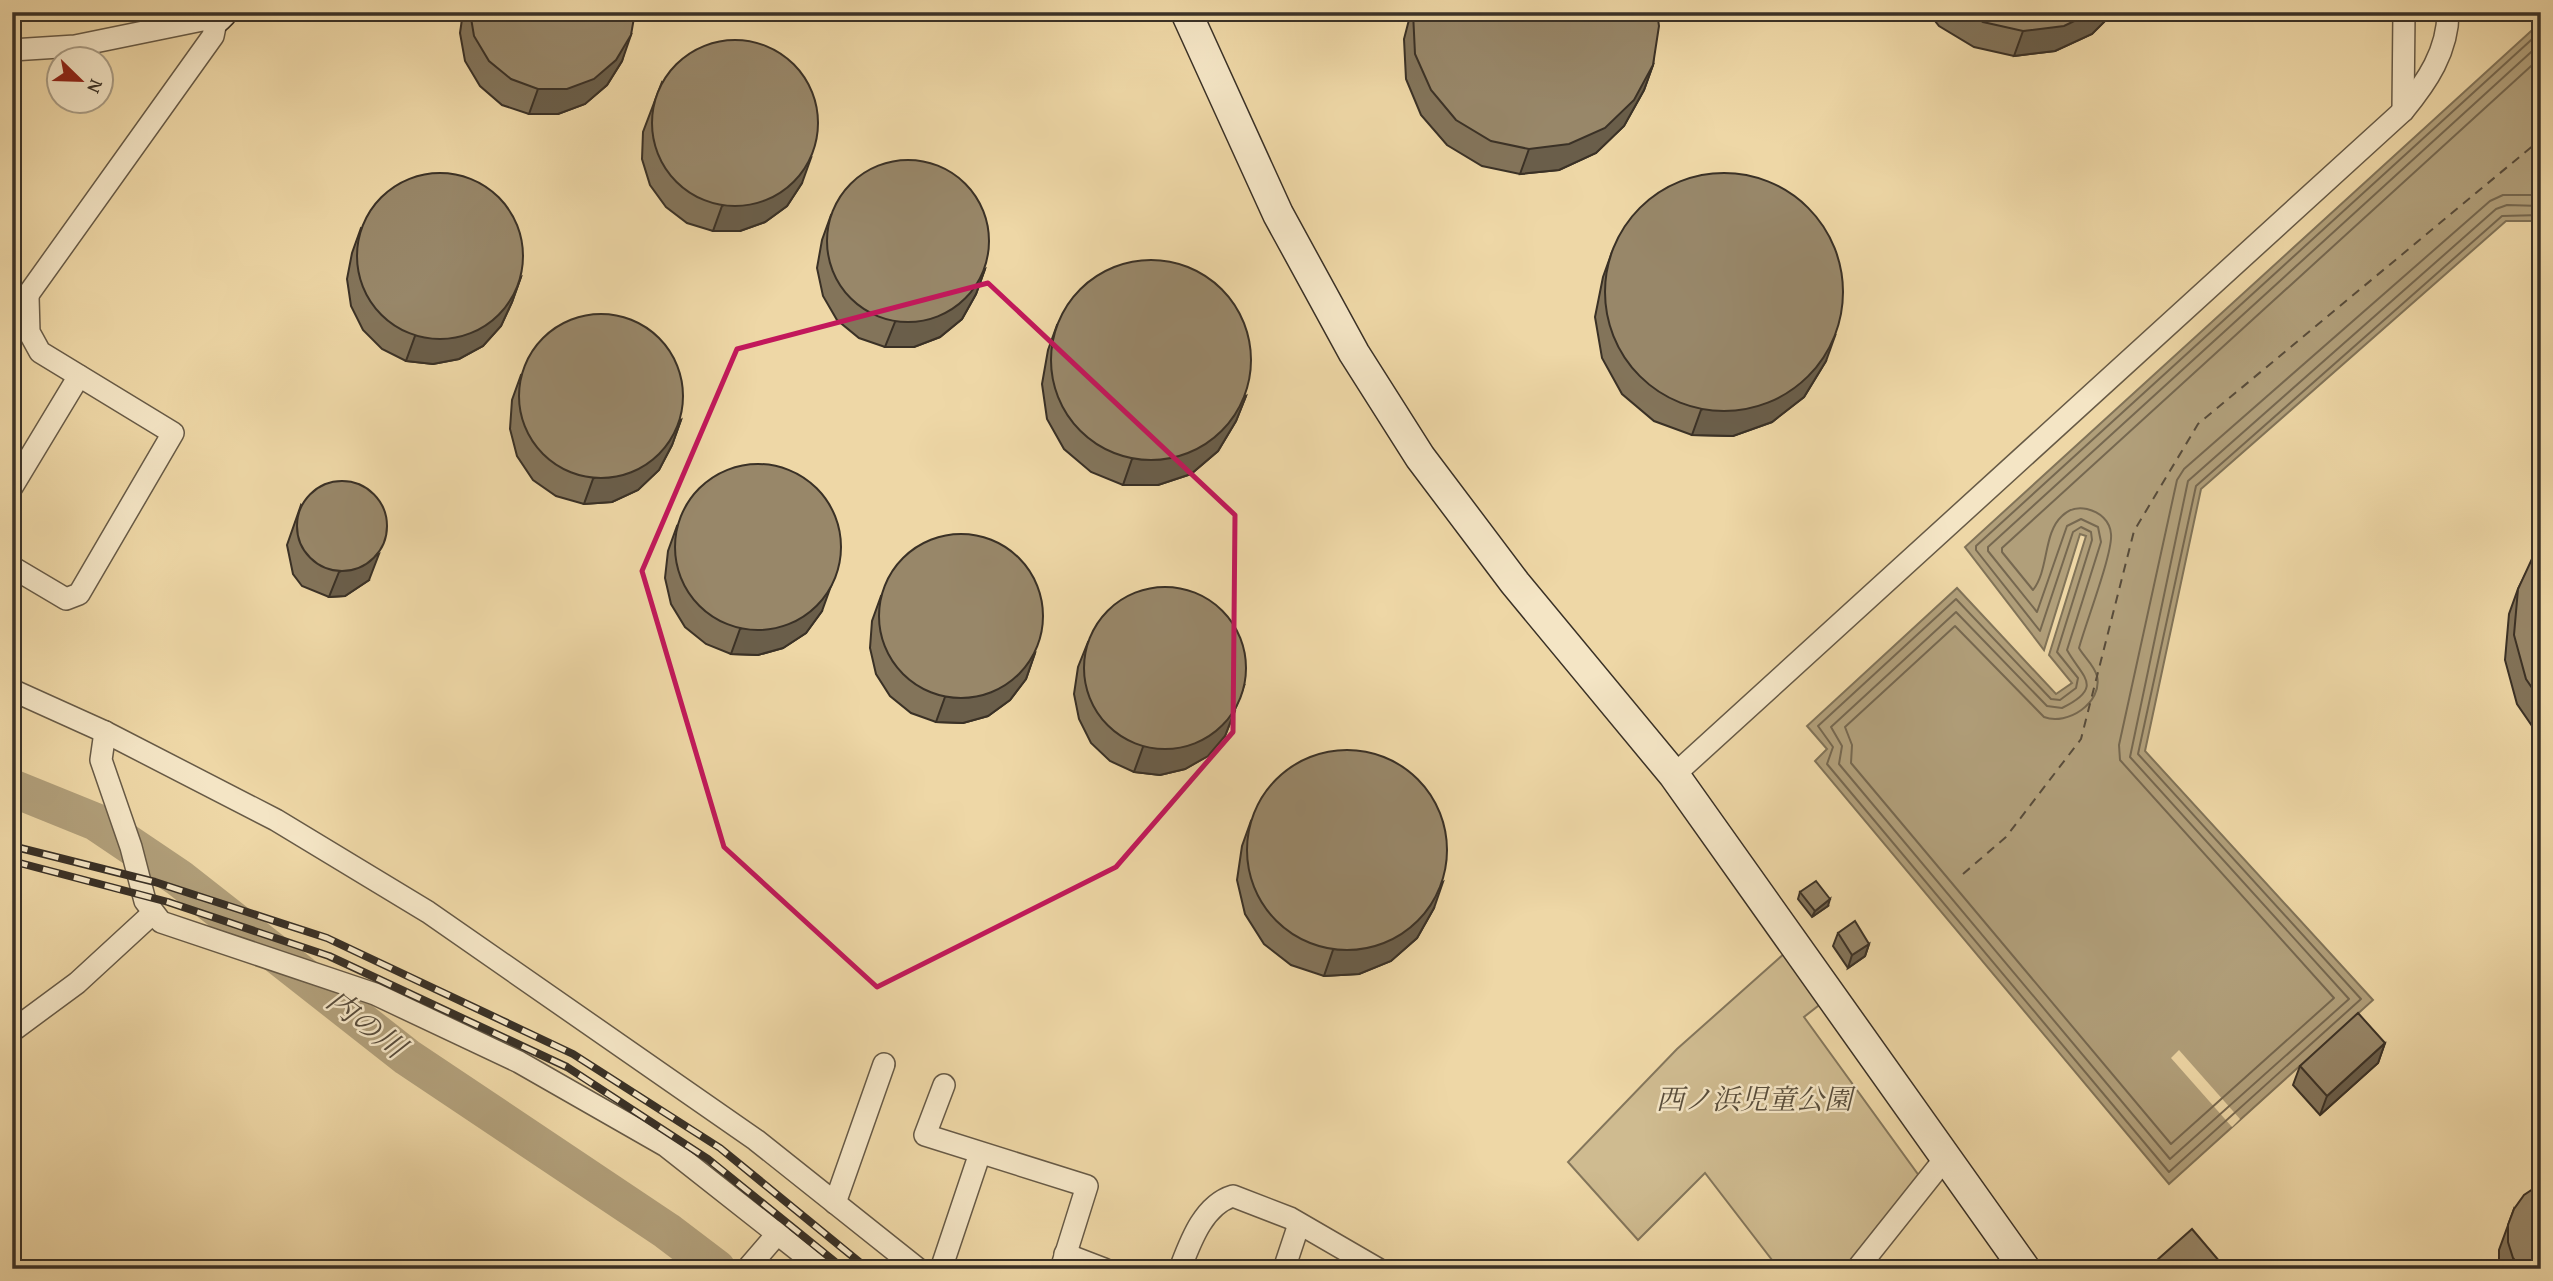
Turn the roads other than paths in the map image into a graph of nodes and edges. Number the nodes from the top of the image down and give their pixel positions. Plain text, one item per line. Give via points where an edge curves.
1 (1186, 12) edge
2 (2404, 12) edge
3 (2448, 12) edge
4 (219, 15) edge
5 (12, 50) edge
6 (2403, 111) junction
7 (28, 297) junction
8 (12, 317) edge
9 (79, 376) junction
10 (12, 487) edge
11 (12, 567) edge
12 (12, 690) edge
13 (104, 732) junction
14 (1674, 775) junction
15 (152, 914) junction
16 (12, 1031) edge
17 (884, 1064) dead end
18 (944, 1085) dead end
19 (980, 1153) junction
20 (1947, 1156) junction
21 (835, 1203) junction
22 (1300, 1224) junction
23 (779, 1233) junction
24 (1063, 1261) edge
25 (747, 1269) edge
26 (822, 1269) edge
27 (918, 1269) edge
28 (941, 1269) edge
29 (1104, 1269) edge
30 (1180, 1269) edge
31 (1284, 1269) edge
32 (1378, 1269) edge
33 (1857, 1269) edge
34 (2025, 1269) edge

1 - 14 street via 1278,214 1382,399 1483,542
2 - 6 street
3 - 6 street via 2448,31 2429,80
4 - 5 street via 75,46
4 - 7 street via 213,36
6 - 14 street
7 - 8 street
7 - 9 street via 33,343
9 - 10 street
9 - 11 street via 173,433 79,594 66,599
12 - 13 street
13 - 15 street via 101,760
13 - 21 street via 276,820 428,912 724,1118
14 - 20 street
15 - 16 street via 77,983
15 - 23 street via 161,922 375,994 519,1062 666,1146
17 - 21 street
18 - 19 street via 925,1135
19 - 24 street via 1087,1186
19 - 28 street
20 - 33 street
20 - 34 street
21 - 27 street
22 - 30 street via 1233,1196 1224,1199 1197,1229
22 - 31 street
22 - 32 street
23 - 25 street
23 - 26 street
24 - 29 street

